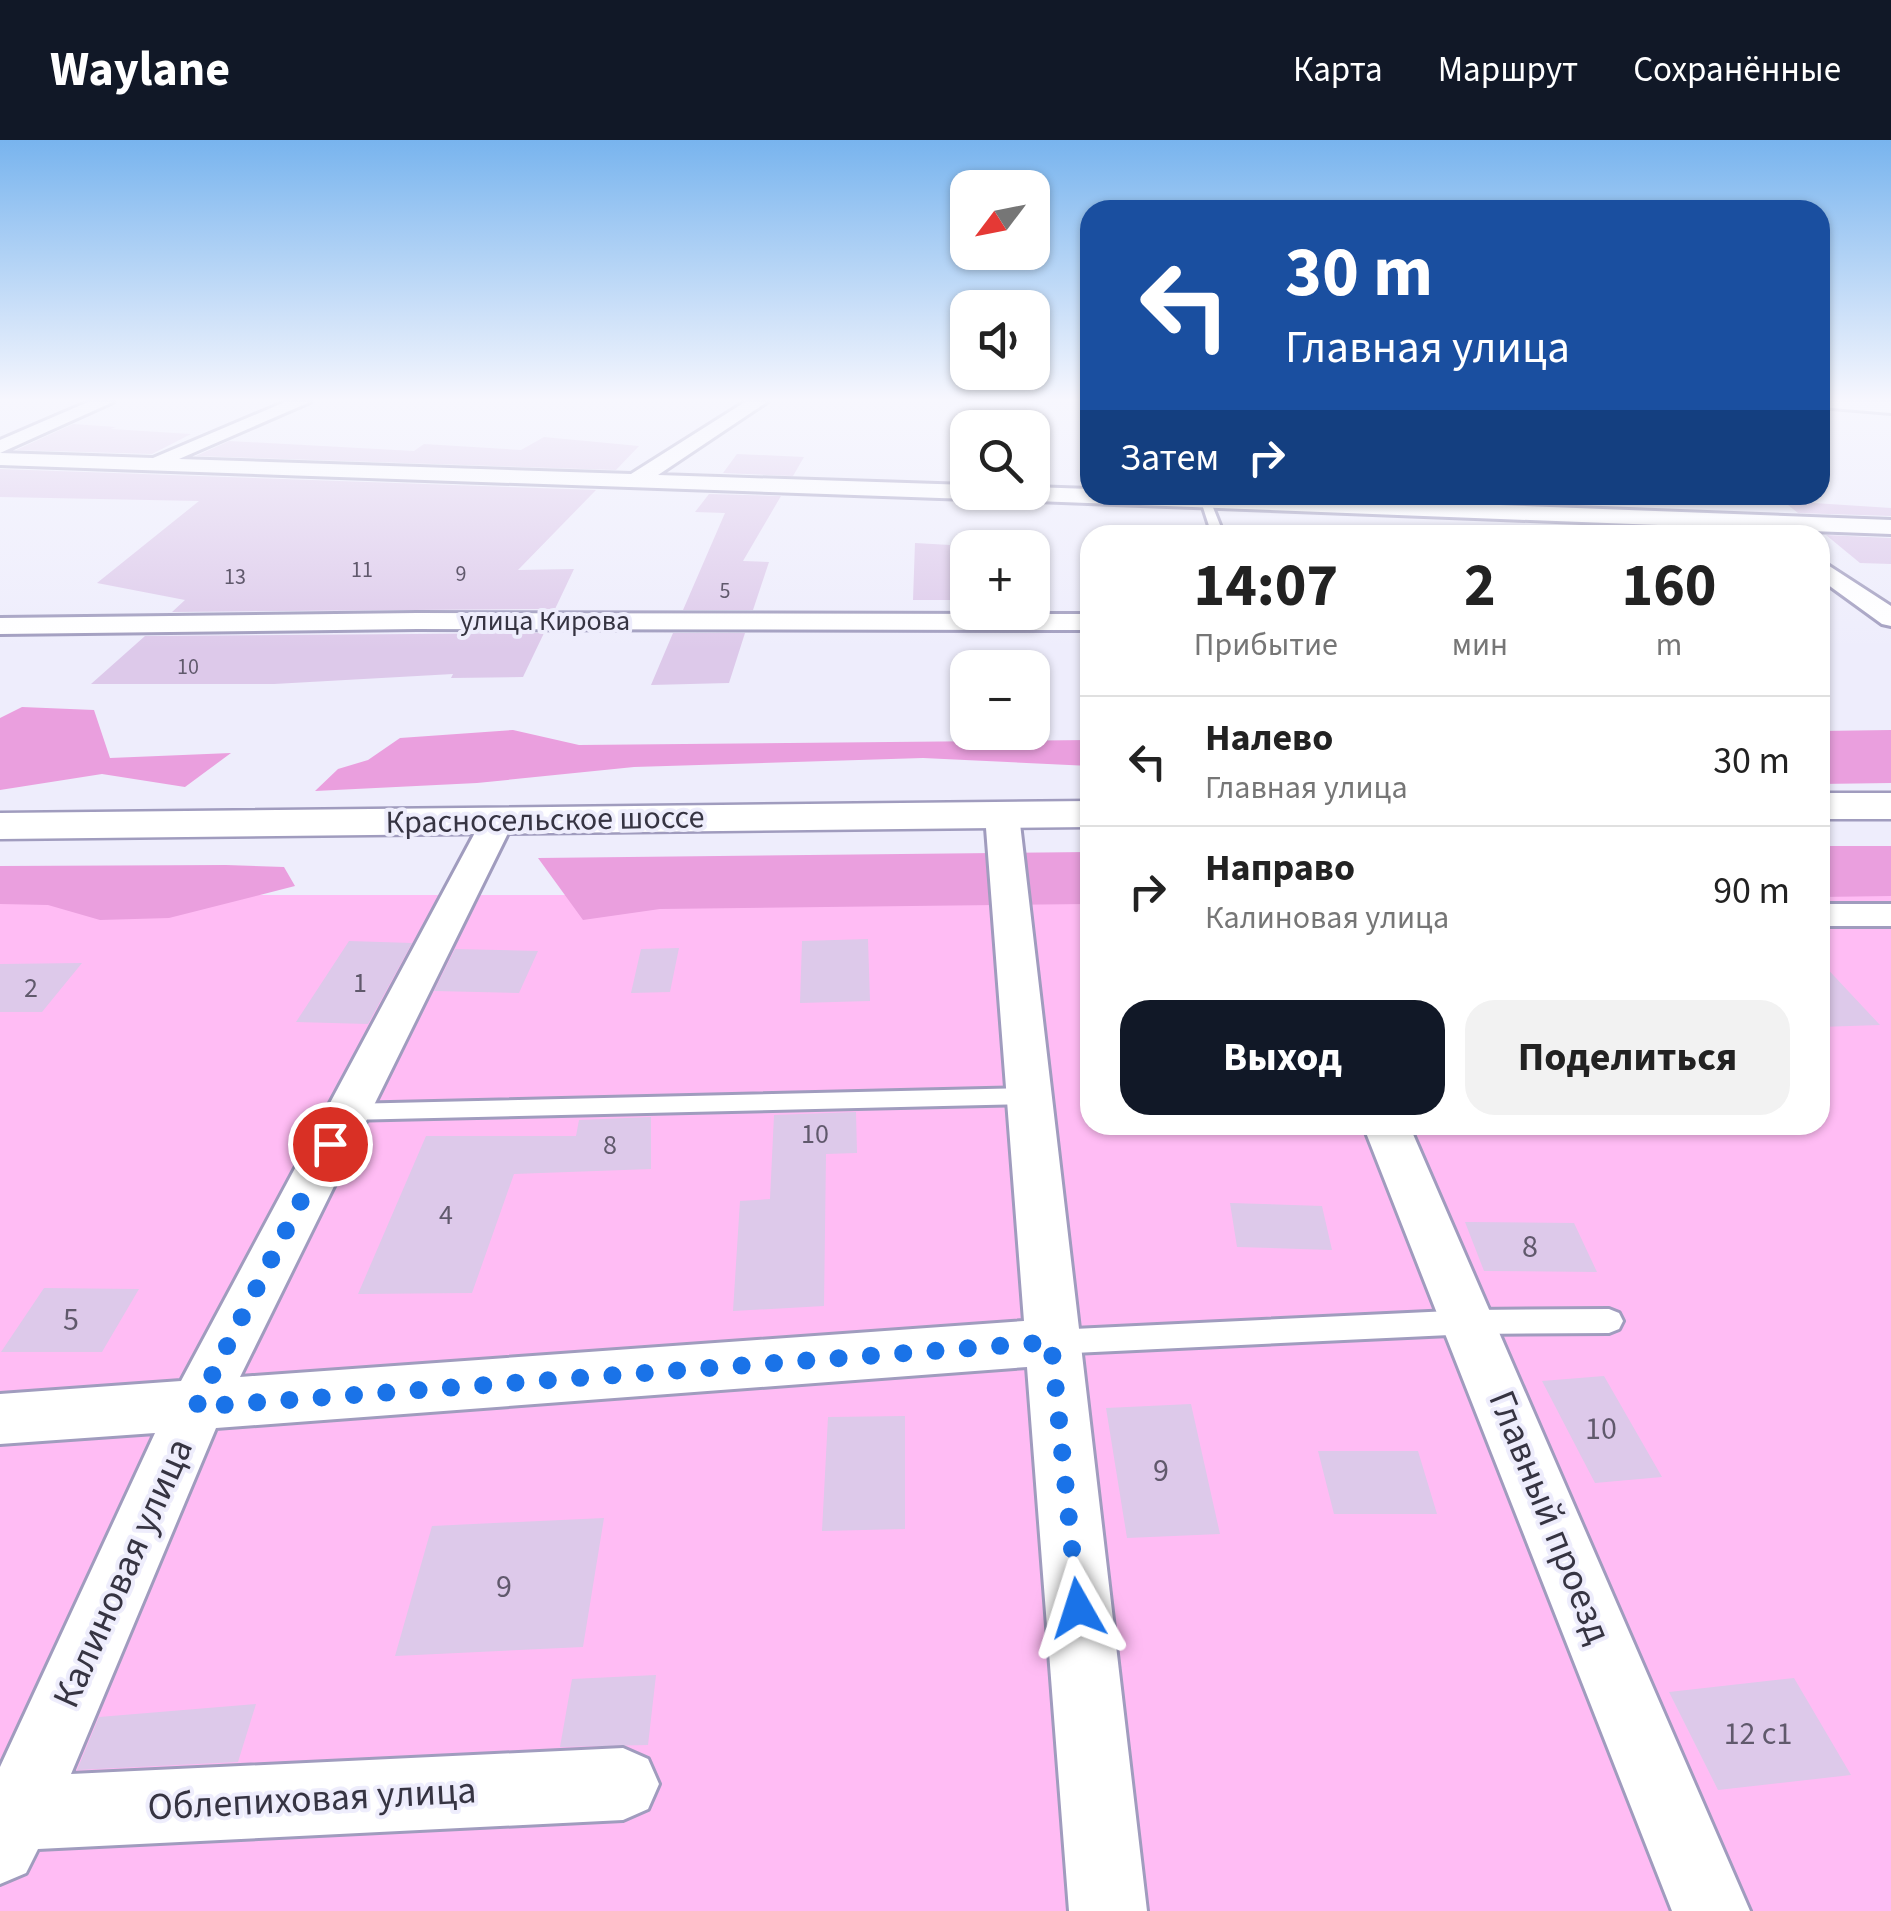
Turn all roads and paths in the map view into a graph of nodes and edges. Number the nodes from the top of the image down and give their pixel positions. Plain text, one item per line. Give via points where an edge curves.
1 (765, 485) edge
2 (950, 491) edge
3 (1050, 494) edge
4 (1080, 495) edge
5 (1195, 505) edge
6 (1541, 505) edge
7 (1745, 505) edge
8 (1753, 520) junction
9 (1210, 525) edge
10 (1760, 525) edge
11 (1891, 527) edge
12 (1830, 574) edge
13 (1891, 618) edge
14 (1080, 622) edge
15 (0, 626) edge
16 (1830, 806) edge
17 (1891, 806) edge
18 (1080, 814) edge
19 (1002, 815) junction
20 (497, 820) junction
21 (0, 826) edge
22 (1830, 914) edge
23 (1891, 915) edge
24 (1028, 1096) junction
25 (347, 1112) junction
26 (1390, 1135) edge
27 (1610, 1321) dead end
28 (1470, 1322) junction
29 (1051, 1342) junction
30 (196, 1407) junction
31 (0, 1419) edge
32 (624, 1784) dead end
33 (6, 1825) edge
34 (1108, 1911) edge
35 (1712, 1911) edge

1 - 2 street
3 - 4 street
5 - 9 lane
6 - 8 street
7 - 8 street
8 - 10 street
8 - 11 street
12 - 13 street
14 - 15 street, улица Кирова
16 - 17 highway
18 - 19 highway, Красносельское шоссе
19 - 20 highway, Красносельское шоссе
19 - 24 street
20 - 21 highway, Красносельское шоссе
20 - 25 street, Калиновая улица
22 - 23 street
24 - 25 lane
24 - 29 street
25 - 30 street, Калиновая улица
26 - 28 street, Главный проезд
27 - 28 lane
28 - 29 lane
28 - 35 street, Главный проезд
29 - 30 street
29 - 34 street
30 - 31 street
30 - 33 street, Калиновая улица
32 - 33 street, Облепиховая улица

